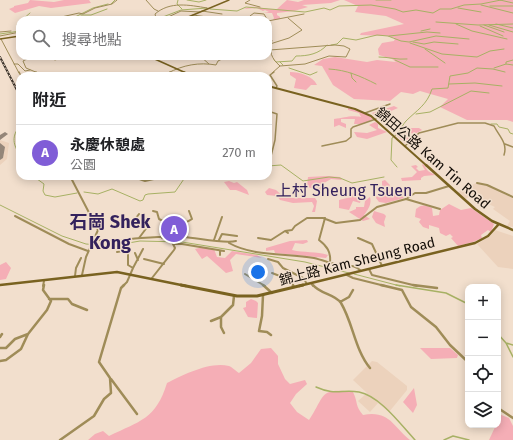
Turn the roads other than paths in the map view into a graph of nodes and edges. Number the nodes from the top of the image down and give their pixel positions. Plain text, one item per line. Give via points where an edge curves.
1 (117, 0) edge
2 (146, 0) edge
3 (229, 0) edge
4 (250, 0) edge
5 (260, 6) dead end
6 (207, 8) junction
7 (158, 11) junction
8 (200, 11) junction
9 (222, 14) dead end
10 (304, 14) dead end
11 (193, 15) joint
12 (66, 16) edge
13 (156, 16) edge
14 (170, 16) edge
15 (200, 16) edge
16 (250, 16) dead end
17 (265, 16) edge
18 (288, 18) junction
19 (272, 20) edge
20 (11, 31) dead end
21 (0, 32) edge
22 (16, 32) edge
23 (0, 36) edge
24 (16, 37) edge
25 (0, 39) edge
26 (272, 45) edge
27 (272, 50) edge
28 (272, 57) edge
29 (25, 60) edge
30 (157, 60) edge
31 (204, 60) edge
32 (221, 60) edge
33 (14, 64) junction
34 (210, 65) junction
35 (280, 66) junction
36 (178, 69) junction
37 (32, 70) junction
38 (19, 72) edge
39 (35, 72) edge
40 (170, 72) edge
41 (184, 72) edge
42 (272, 73) edge
43 (272, 78) edge
44 (272, 87) edge
45 (276, 88) junction
46 (390, 104) dead end
47 (272, 112) edge
48 (365, 112) junction
49 (376, 119) junction
50 (505, 144) junction
51 (322, 146) dead end
52 (405, 146) junction
53 (513, 147) edge
54 (272, 152) edge
55 (504, 155) dead end
56 (72, 180) edge
57 (139, 180) edge
58 (155, 180) edge
59 (477, 183) dead end
60 (449, 186) junction
61 (513, 197) edge
62 (406, 199) junction
63 (440, 209) dead end
64 (153, 211) dead end
65 (189, 211) dead end
66 (139, 214) dead end
67 (15, 216) dead end
68 (222, 216) dead end
69 (19, 218) junction
70 (325, 218) junction
71 (15, 221) dead end
72 (165, 222) junction
73 (498, 225) junction
74 (513, 230) edge
75 (285, 231) junction
76 (288, 233) dead end
77 (237, 236) dead end
78 (139, 238) junction
79 (162, 238) junction
80 (258, 238) dead end
81 (358, 238) dead end
82 (95, 239) junction
83 (170, 239) junction
84 (214, 240) junction
85 (219, 240) junction
86 (236, 241) dead end
87 (173, 243) junction
88 (229, 243) junction
89 (143, 249) dead end
90 (89, 250) junction
91 (220, 251) junction
92 (224, 251) dead end
93 (117, 252) dead end
94 (135, 253) dead end
95 (220, 255) dead end
96 (81, 258) dead end
97 (268, 259) dead end
98 (138, 260) junction
99 (144, 260) dead end
100 (330, 262) junction
101 (164, 264) junction
102 (382, 266) junction
103 (133, 268) junction
104 (369, 269) junction
105 (359, 272) junction
106 (272, 273) dead end
107 (130, 274) junction
108 (246, 274) dead end
109 (347, 274) junction
110 (82, 275) junction
111 (75, 276) junction
112 (152, 278) junction
113 (44, 279) junction
114 (311, 283) junction
115 (307, 284) junction
116 (0, 285) edge
117 (294, 287) junction
118 (437, 288) dead end
119 (353, 290) dead end
120 (272, 293) junction
121 (234, 295) junction
122 (263, 295) junction
123 (49, 299) junction
124 (340, 302) junction
125 (88, 310) dead end
126 (222, 316) junction
127 (212, 321) dead end
128 (224, 333) dead end
129 (28, 334) junction
130 (271, 335) dead end
131 (0, 348) edge
132 (465, 359) edge
133 (0, 361) edge
134 (370, 368) dead end
135 (110, 378) junction
136 (501, 410) edge
137 (137, 414) dead end
138 (513, 418) edge
139 (60, 440) edge

1 - 12 street via 83,14
2 - 7 street
3 - 6 main road
4 - 5 street via 245,3
6 - 7 street via 178,6
6 - 8 main road
7 - 13 street
8 - 9 street
8 - 11 main road
8 - 14 street via 180,11
10 - 18 street
11 - 15 street
16 - 17 street via 255,13
18 - 19 street
18 - 26 street via 302,30
20 - 21 street
22 - 23 street
24 - 25 main road
25 - 33 street
27 - 35 street via 326,46 346,46 350,49 346,57 329,56 306,64
28 - 35 street
29 - 37 street via 23,61 26,69
30 - 36 main road
31 - 34 street
32 - 34 street via 216,65
33 - 37 street via 18,64 25,71
33 - 38 street
34 - 36 street via 194,64
35 - 42 street
36 - 40 street
36 - 41 main road
37 - 39 street
43 - 45 street
44 - 45 main road, 錦田公路 Kam Tin Road
45 - 48 main road, 錦田公路 Kam Tin Road
46 - 48 street
47 - 54 street via 277,114
48 - 49 main road, 錦田公路 Kam Tin Road
49 - 51 street via 352,127 351,136 347,140
49 - 52 main road, 錦田公路 Kam Tin Road
50 - 52 street via 492,124 460,122 419,133
50 - 53 street
50 - 55 street
52 - 60 main road, 錦田公路 Kam Tin Road
56 - 82 street via 98,230
57 - 58 street
59 - 61 street via 490,184
60 - 62 street via 426,193 415,193
60 - 73 main road, 錦田公路 Kam Tin Road via 477,211
62 - 63 street
62 - 70 street via 377,207 360,220 336,222
64 - 72 street
65 - 72 street via 192,219 190,222
66 - 78 street via 133,222 148,226
67 - 69 street
68 - 84 street
69 - 71 street
69 - 90 street via 64,243
70 - 75 street via 306,218 292,230
70 - 100 street via 319,240 330,252
72 - 79 street
73 - 74 main road, 錦田公路 Kam Tin Road
73 - 102 main road, 錦上路 Kam Sheung Road via 490,235 475,243
75 - 76 street
75 - 80 street via 271,240
77 - 85 street via 222,234
78 - 79 street
78 - 82 street via 115,242
79 - 83 street
81 - 102 street via 372,244
82 - 90 street
83 - 84 street via 183,237
83 - 87 street
84 - 85 street
85 - 88 street
86 - 88 street
87 - 91 street
87 - 101 street via 175,249
88 - 100 street via 238,247
89 - 98 street
90 - 110 street
91 - 92 street
91 - 95 street
93 - 103 street via 128,250 128,264
94 - 98 street
96 - 111 street
97 - 115 street via 278,262 283,268 303,278
98 - 103 street
99 - 101 street
100 - 105 street via 354,266
101 - 112 street
102 - 104 main road, 錦上路 Kam Sheung Road
103 - 107 street
104 - 105 main road, 錦上路 Kam Sheung Road
104 - 118 street via 372,275
105 - 109 main road, 錦上路 Kam Sheung Road
106 - 117 street via 290,280
107 - 110 main road, 錦上路 Kam Sheung Road via 110,272
107 - 112 main road, 錦上路 Kam Sheung Road
107 - 135 street via 121,288 99,362
108 - 120 street
109 - 114 main road, 錦上路 Kam Sheung Road
109 - 132 street via 352,278 402,290 411,307 436,327
110 - 111 main road, 錦上路 Kam Sheung Road
111 - 113 main road, 錦上路 Kam Sheung Road
112 - 121 main road, 錦上路 Kam Sheung Road
113 - 116 main road, 錦上路 Kam Sheung Road
113 - 123 street via 43,290
114 - 115 main road, 錦上路 Kam Sheung Road
114 - 124 street via 316,289
115 - 117 main road, 錦上路 Kam Sheung Road
117 - 120 main road, 錦上路 Kam Sheung Road
119 - 124 street
120 - 122 main road, 錦上路 Kam Sheung Road
121 - 122 main road, 錦上路 Kam Sheung Road
121 - 126 street via 233,305
122 - 130 street via 259,331
123 - 125 street via 68,300
123 - 129 street via 51,302 48,308
124 - 134 street via 363,360
126 - 127 street
126 - 128 street via 221,327
129 - 131 street via 15,339 6,348
129 - 133 street via 19,351
135 - 137 street
135 - 139 street via 111,393 102,399 98,412
136 - 138 street

